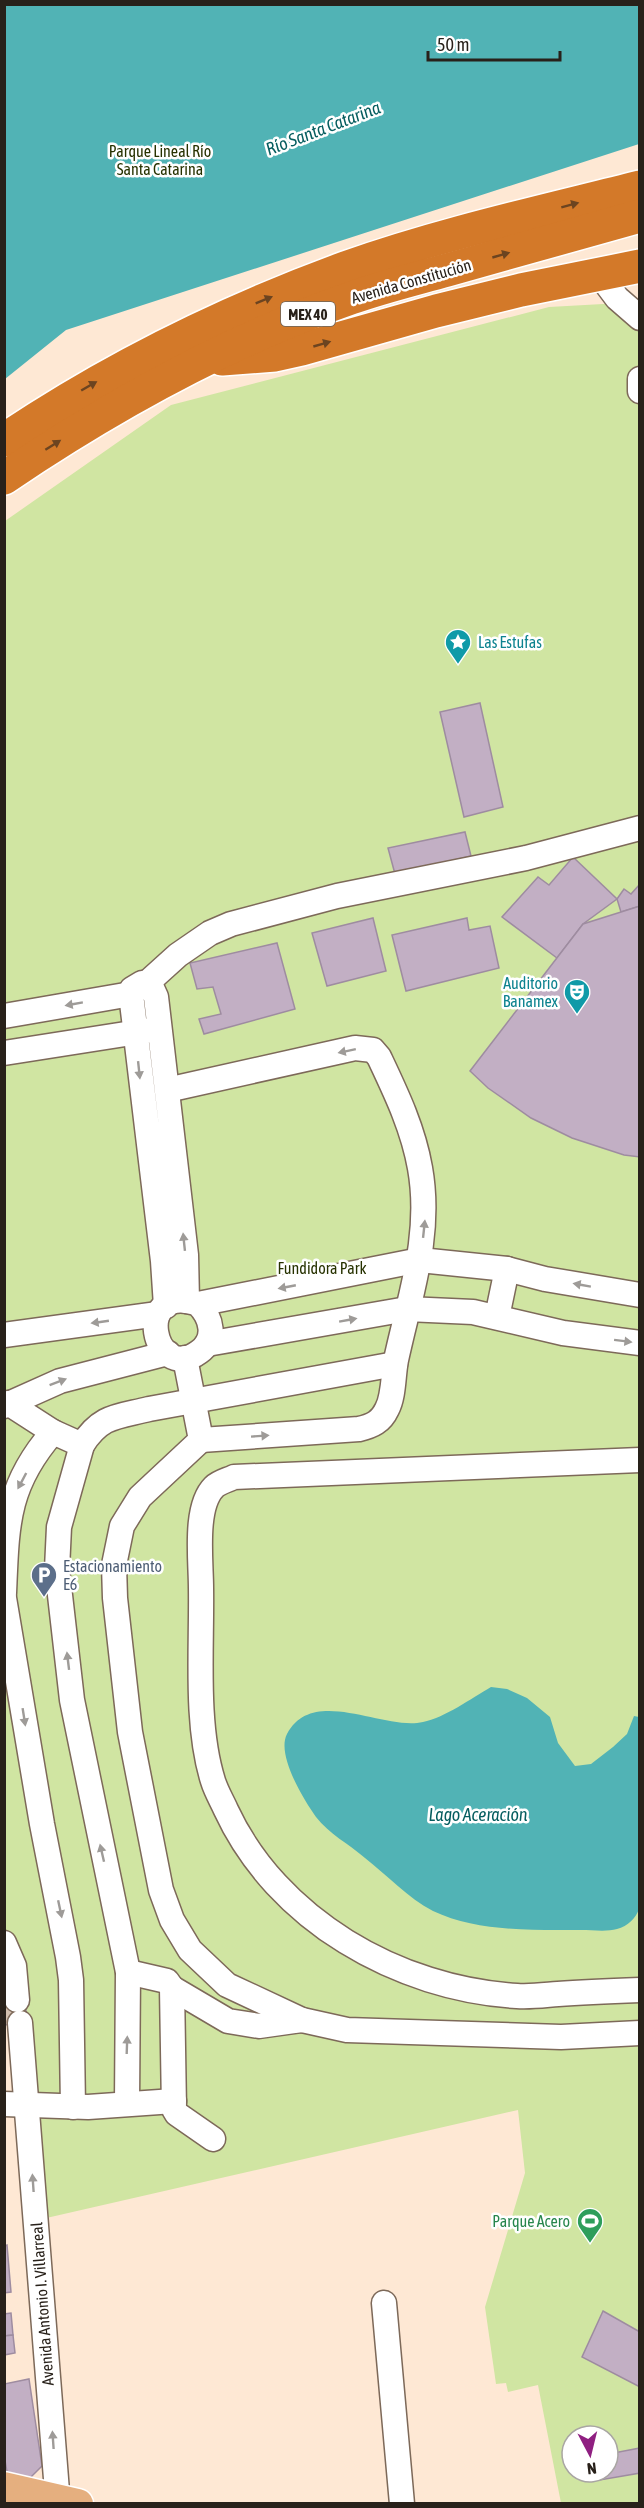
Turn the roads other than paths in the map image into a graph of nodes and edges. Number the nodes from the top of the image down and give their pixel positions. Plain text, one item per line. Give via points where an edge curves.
1 (639, 187) edge
2 (639, 216) edge
3 (639, 266) edge
4 (599, 274) junction
5 (639, 318) edge
6 (202, 361) junction
7 (639, 379) edge
8 (639, 391) edge
9 (4, 440) edge
10 (4, 478) edge
11 (639, 828) edge
12 (139, 989) junction
13 (4, 1016) edge
14 (147, 1030) junction
15 (4, 1053) edge
16 (167, 1090) junction
17 (420, 1260) junction
18 (507, 1269) junction
19 (639, 1295) edge
20 (177, 1306) junction
21 (407, 1309) junction
22 (498, 1317) junction
23 (4, 1335) edge
24 (639, 1343) edge
25 (207, 1344) junction
26 (176, 1356) junction
27 (395, 1364) junction
28 (194, 1402) junction
29 (6, 1405) edge
30 (53, 1432) junction
31 (201, 1440) junction
32 (82, 1445) junction
33 (639, 1460) edge
34 (4, 1593) edge
35 (4, 1598) edge
36 (4, 1943) edge
37 (128, 1972) junction
38 (172, 1988) junction
39 (639, 1990) edge
40 (11, 2009) edge
41 (302, 2020) junction
42 (639, 2033) edge
43 (174, 2101) junction
44 (127, 2103) junction
45 (17, 2104) edge
46 (73, 2107) junction
47 (213, 2139) dead end
48 (384, 2303) dead end
49 (4, 2487) edge
50 (64, 2502) edge
51 (402, 2504) edge

9 -> 1 highway, Avenida Constitución / MEX 40 via 134,361 264,300 434,240
6 -> 2 highway, Avenida Constitución / MEX 40 via 353,297
3 - 4 highway
4 - 5 street
6 -> 4 highway via 284,354 457,306
10 -> 6 highway, Avenida Constitución / MEX 40 via 98,417
7 - 8 street
11 - 12 street via 526,858 337,896 231,924 210,933
12 -> 13 street
12 - 14 street via 155,990
14 - 15 street
14 - 16 street
14 -> 20 street via 164,1261
17 -> 16 street via 425,1218 420,1168 408,1121 373,1050 356,1048
20 -> 16 street via 186,1255
17 - 18 street
17 -> 20 street
17 - 21 street
19 -> 18 street
18 - 22 street
20 -> 23 street
20 - 25 street via 206,1312 211,1322
20 - 26 street via 154,1324 159,1346
21 - 22 street
25 -> 21 street
21 - 27 street
22 -> 24 street via 563,1333
25 - 26 street via 200,1352
26 - 28 street
29 -> 26 street via 60,1381
27 - 28 street
31 -> 27 street via 371,1426 381,1420 389,1407
28 - 31 street
28 - 32 street via 113,1418 96,1426
29 - 30 street
30 - 32 street
30 -> 34 street via 38,1450 14,1496 7,1530
31 - 41 street via 140,1497 122,1526 114,1565 115,1598 130,1732 161,1890 172,1920 190,1950 227,1985
37 -> 32 street via 72,1700 57,1569 59,1527
33 - 39 street via 234,1477 215,1486 205,1500 201,1564 202,1733 213,1782 236,1832 268,1875 309,1916 351,1945 402,1971 458,1987 518,1996
35 -> 46 street via 69,1958
36 - 40 street, Avenida Antonio I. Villarreal via 14,1966
37 - 38 street via 167,1981
44 -> 37 street
38 - 41 street via 228,2021 258,2026
38 - 43 street
40 - 45 street, Avenida Antonio I. Villarreal
41 - 42 street via 358,2031 561,2037
43 - 44 street
43 - 47 street via 177,2114
44 - 46 street
45 - 46 street
50 -> 45 street, Avenida Antonio I. Villarreal
48 - 51 street
49 - 50 main road

